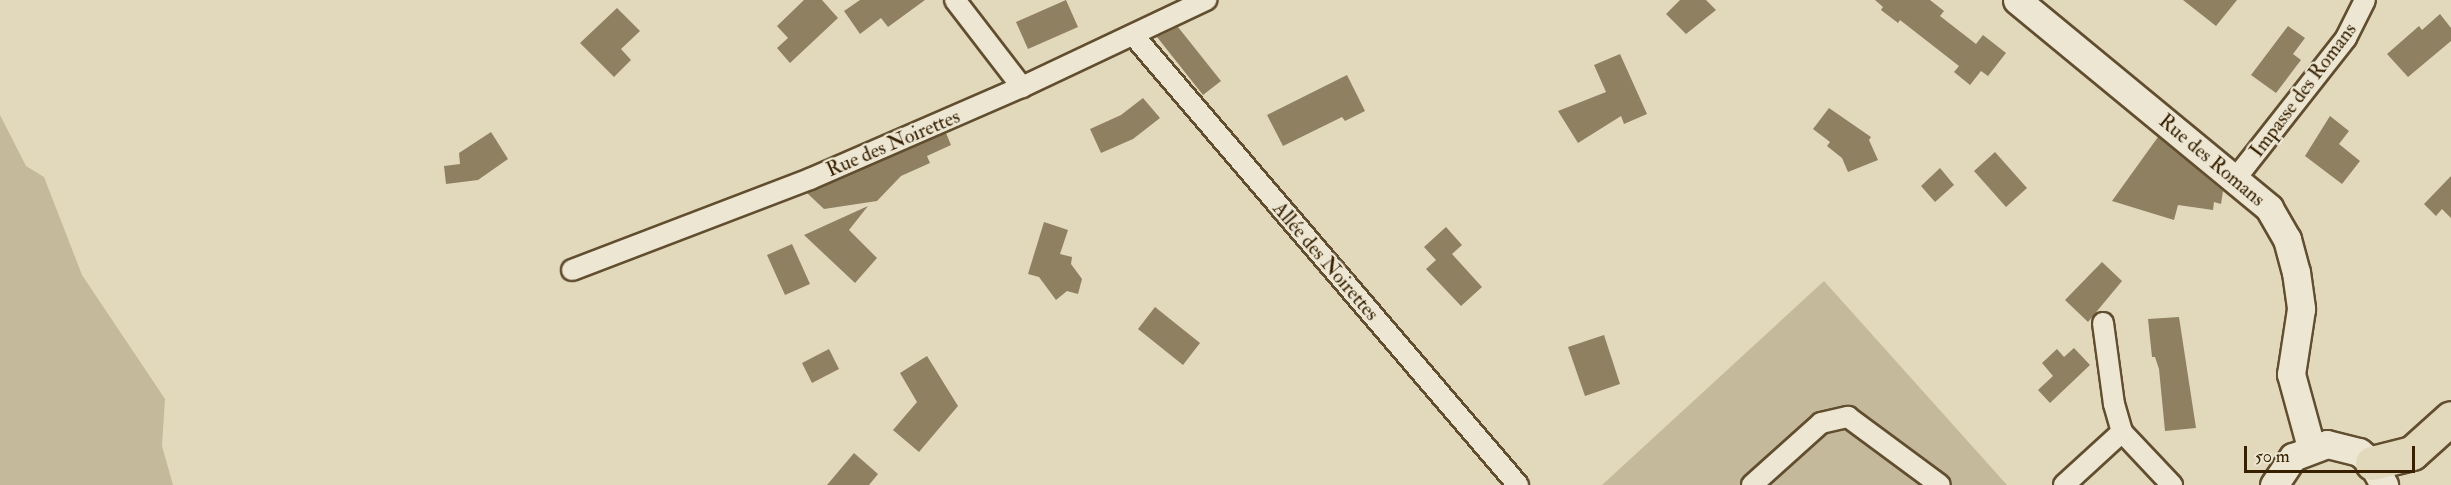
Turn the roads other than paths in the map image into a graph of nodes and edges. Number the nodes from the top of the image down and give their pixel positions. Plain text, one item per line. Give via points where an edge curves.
1 (955, 0) edge
2 (1206, 0) edge
3 (2017, 0) edge
4 (2365, 0) edge
5 (1134, 36) junction
6 (1022, 87) junction
7 (2236, 178) junction
8 (573, 270) dead end
9 (2103, 323) dead end
10 (2451, 418) edge
11 (2122, 432) junction
12 (2311, 447) junction
13 (2378, 474) edge
14 (1518, 485) edge
15 (1752, 485) edge
16 (1940, 485) edge
17 (2064, 485) edge
18 (2172, 485) edge
19 (2274, 485) edge

1 - 6 street
2 - 5 street, Rue des Noirettes
3 - 7 street, Rue des Romans
4 - 7 street, Impasse des Romans via 2346,38
5 - 6 street, Rue des Noirettes
5 - 14 street, Allée des Noirettes
6 - 8 street, Rue des Noirettes via 810,179
7 - 12 street, Rue des Romans via 2269,208 2287,239 2301,309 2291,374
9 - 11 street via 2114,404
10 - 13 highway via 2412,453
11 - 17 street
11 - 18 street
12 - 13 street via 2344,446
12 - 19 street via 2293,457
15 - 16 street via 1821,423 1848,417

